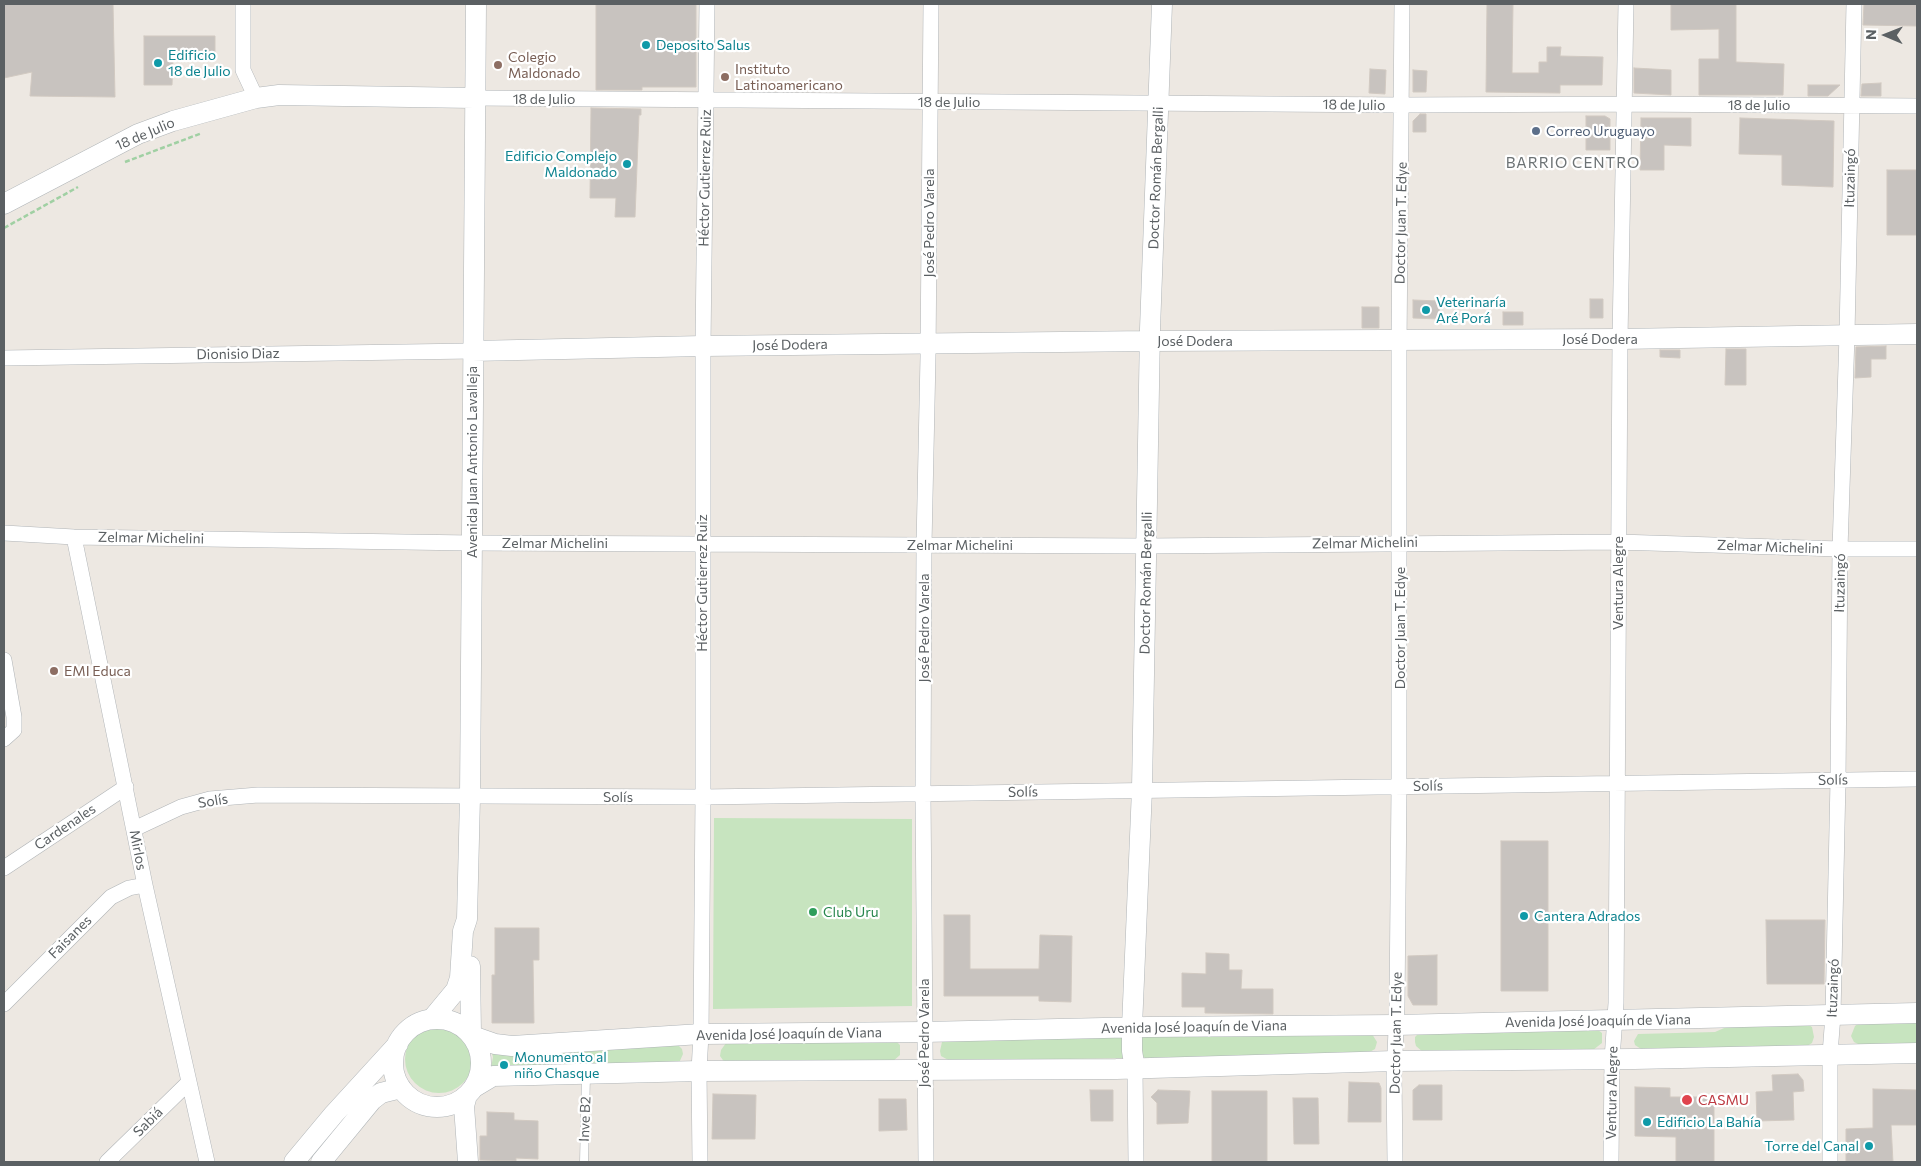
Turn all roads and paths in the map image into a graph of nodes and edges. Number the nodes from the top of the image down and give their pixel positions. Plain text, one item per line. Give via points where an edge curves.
1 (243, 4) edge
2 (476, 4) edge
3 (708, 4) edge
4 (931, 4) edge
5 (1162, 4) edge
6 (1402, 4) edge
7 (1626, 4) edge
8 (1854, 4) edge
9 (256, 98) junction
10 (474, 98) junction
11 (706, 99) junction
12 (930, 102) junction
13 (1159, 103) junction
14 (1623, 104) junction
15 (1402, 105) junction
16 (1851, 106) junction
17 (1917, 106) edge
18 (210, 130) dead end
19 (119, 165) dead end
20 (79, 186) dead end
21 (4, 204) edge
22 (4, 228) edge
23 (1917, 334) edge
24 (1847, 335) junction
25 (1620, 339) junction
26 (1399, 340) junction
27 (1150, 341) junction
28 (928, 344) junction
29 (703, 346) junction
30 (472, 351) junction
31 (4, 358) edge
32 (4, 533) edge
33 (74, 537) junction
34 (1618, 542) junction
35 (471, 543) junction
36 (1400, 543) junction
37 (702, 544) junction
38 (924, 545) junction
39 (1147, 546) junction
40 (1840, 549) junction
41 (1917, 549) edge
42 (4, 660) edge
43 (4, 739) edge
44 (1917, 779) edge
45 (1838, 780) junction
46 (1617, 784) junction
47 (126, 787) junction
48 (1399, 787) junction
49 (1142, 790) junction
50 (923, 794) junction
51 (470, 797) junction
52 (703, 797) junction
53 (134, 829) junction
54 (4, 868) edge
55 (145, 884) junction
56 (467, 919) junction
57 (4, 1004) edge
58 (1917, 1013) edge
59 (1833, 1015) junction
60 (432, 1019) junction
61 (1614, 1021) junction
62 (1396, 1025) junction
63 (1132, 1027) junction
64 (924, 1032) junction
65 (701, 1034) junction
66 (471, 1035) junction
67 (398, 1044) junction
68 (1917, 1053) edge
69 (1830, 1054) junction
70 (1612, 1059) junction
71 (1395, 1061) junction
72 (1135, 1068) junction
73 (925, 1070) junction
74 (699, 1071) junction
75 (586, 1075) junction
76 (189, 1082) junction
77 (401, 1088) junction
78 (470, 1091) junction
79 (436, 1107) junction
80 (107, 1162) edge
81 (207, 1162) edge
82 (294, 1162) edge
83 (321, 1162) edge
84 (460, 1162) edge
85 (468, 1162) edge
86 (584, 1162) edge
87 (700, 1162) edge
88 (926, 1162) edge
89 (1136, 1162) edge
90 (1395, 1162) edge
91 (1611, 1162) edge
92 (1830, 1162) edge

1 - 9 street via 243,70
2 - 10 street, Avenida Juan Antonio Lavalleja
3 - 11 street, Héctor Gutierrez Ruiz
4 - 12 street, José Pedro Varela
5 - 13 street, Doctor Román Bergalli
6 - 15 street, Doctor Juan T. Edye
7 - 14 street, Ventura Alegre
8 - 16 street, Ituzaingó
9 - 10 street, 18 de Julio via 279,95
9 - 21 street, 18 de Julio via 138,134
10 - 11 street, 18 de Julio
10 - 30 street, Avenida Juan Antonio Lavalleja
11 - 12 street, 18 de Julio
11 - 29 street, Héctor Gutierrez Ruiz
12 - 13 street, 18 de Julio
12 - 28 street, José Pedro Varela
13 - 15 street, 18 de Julio
13 - 27 street, Doctor Román Bergalli
14 - 15 street, 18 de Julio
14 - 16 street, 18 de Julio
14 - 25 street, Ventura Alegre
15 - 26 street, Doctor Juan T. Edye
16 - 17 street, 18 de Julio
16 - 24 street, Ituzaingó
18 - 19 path
20 - 22 path
23 - 24 street, José Dodera
24 - 25 street, José Dodera
24 - 40 street, Ituzaingó
25 - 26 street, José Dodera
25 - 34 street, Ventura Alegre
26 - 27 street, José Dodera
26 - 36 street, Doctor Juan T. Edye
27 - 28 street, José Dodera
27 - 39 street, Doctor Román Bergalli
28 - 29 street, José Dodera
28 - 38 street, José Pedro Varela
29 - 30 street, José Dodera
29 - 37 street, Héctor Gutierrez Ruiz
30 - 31 street, Dionisio Diaz
30 - 35 street, Avenida Juan Antonio Lavalleja
32 - 33 street, Zelmar Michelini
33 - 35 street, Zelmar Michelini
33 - 47 street, Mirlos
34 - 36 street, Zelmar Michelini
34 - 40 street, Zelmar Michelini
34 - 46 street, Ventura Alegre
35 - 37 street, Zelmar Michelini
35 - 51 street, Avenida Juan Antonio Lavalleja
36 - 39 street, Zelmar Michelini
36 - 48 street, Doctor Juan T. Edye
37 - 38 street, Zelmar Michelini
37 - 52 street, Héctor Gutierrez Ruiz
38 - 39 street, Zelmar Michelini
38 - 50 street, José Pedro Varela
39 - 49 street, Doctor Román Bergalli
40 - 41 street, Zelmar Michelini
40 - 45 street, Ituzaingó
42 - 43 street via 14,730
44 - 45 street, Solís
45 - 46 street, Solís
45 - 59 street, Ituzaingó
46 - 48 street, Solís
46 - 61 street, Ventura Alegre
47 - 53 street, Mirlos
47 - 54 street, Cardenales
48 - 49 street, Solís
48 - 62 street, Doctor Juan T. Edye
49 - 50 street, Solís
49 - 63 street, Doctor Román Bergalli
50 - 52 street, Solís
50 - 64 street, José Pedro Varela
51 - 52 street, Solís
51 - 53 street, Solís via 258,796 210,799 181,806
51 - 56 street, Avenida Juan Antonio Lavalleja
52 - 65 street, Héctor Gutierrez Ruiz
53 - 55 street, Mirlos
55 - 57 street, Faisanes via 111,897
55 - 76 street, Mirlos
56 - 60 street, Avenida Juan Antonio Lavalleja via 456,990
56 - 66 street, Avenida Juan Antonio Lavalleja via 470,931
58 - 59 street, Avenida José Joaquín de Viana
59 - 61 street, Avenida José Joaquín de Viana
59 - 69 street, Ituzaingó
60 - 66 street via 457,1023
60 - 67 street via 418,1023
61 - 62 street, Avenida José Joaquín de Viana
61 - 70 street, Ventura Alegre
62 - 63 street, Avenida José Joaquín de Viana
62 - 71 street, Doctor Juan T. Edye
63 - 64 street, Avenida José Joaquín de Viana
63 - 72 street, Doctor Román Bergalli
64 - 65 street, Avenida José Joaquín de Viana
64 - 73 street, José Pedro Varela
65 - 66 street, Avenida José Joaquín de Viana via 512,1046
65 - 74 street, Héctor Gutierrez Ruiz
66 - 78 street via 481,1061 479,1077
67 - 77 street via 394,1066
67 - 82 street
68 - 69 street
69 - 70 street
69 - 92 street, Ituzaingó
70 - 71 street
70 - 91 street, Ventura Alegre
71 - 72 street
71 - 90 street, Doctor Juan T. Edye
72 - 73 street
72 - 89 street, Doctor Román Bergalli
73 - 74 street
73 - 88 street, José Pedro Varela
74 - 75 street
74 - 87 street, Héctor Gutierrez Ruiz
75 - 78 street via 493,1076
75 - 86 lane, Inve B2
76 - 80 street, Sabiá
76 - 81 street, Mirlos
77 - 79 street via 410,1098
77 - 83 street via 381,1093 372,1100
78 - 79 street via 458,1102
78 - 85 street via 464,1106
79 - 84 street via 454,1126

